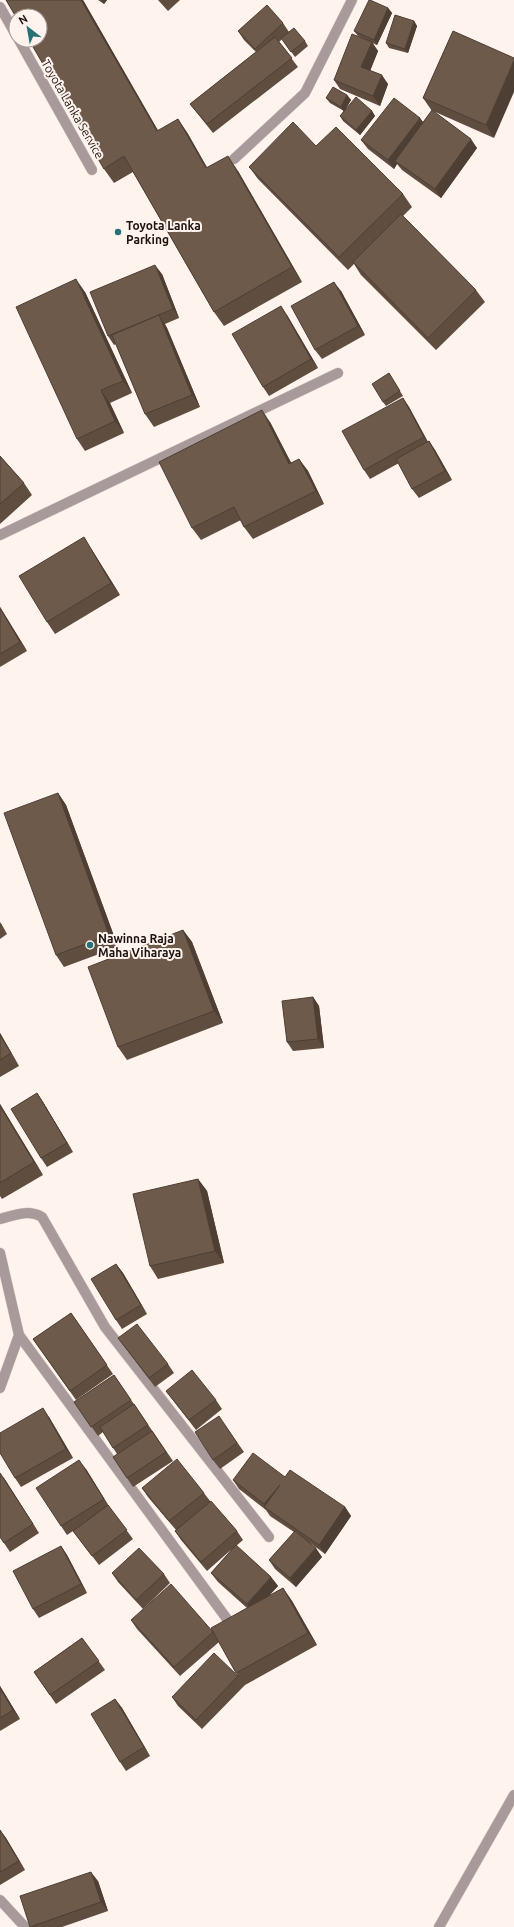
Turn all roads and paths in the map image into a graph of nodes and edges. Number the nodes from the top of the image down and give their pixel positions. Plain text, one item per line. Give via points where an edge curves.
1 (352, 0) edge
2 (0, 7) edge
3 (8, 21) edge
4 (23, 48) edge
5 (234, 159) dead end
6 (92, 170) edge
7 (338, 373) dead end
8 (0, 534) edge
9 (0, 1220) edge
10 (0, 1253) edge
11 (19, 1335) junction
12 (0, 1388) edge
13 (269, 1537) dead end
14 (227, 1619) edge
15 (514, 1795) edge
16 (0, 1900) edge
17 (25, 1927) edge
18 (439, 1927) edge

1 - 5 street via 305,93
2 - 3 street
4 - 6 street, Toyota Lanka Service
7 - 8 street
9 - 13 street via 23,1212 42,1217 105,1327
10 - 11 street
11 - 12 street
11 - 14 street
15 - 18 street
16 - 17 street

